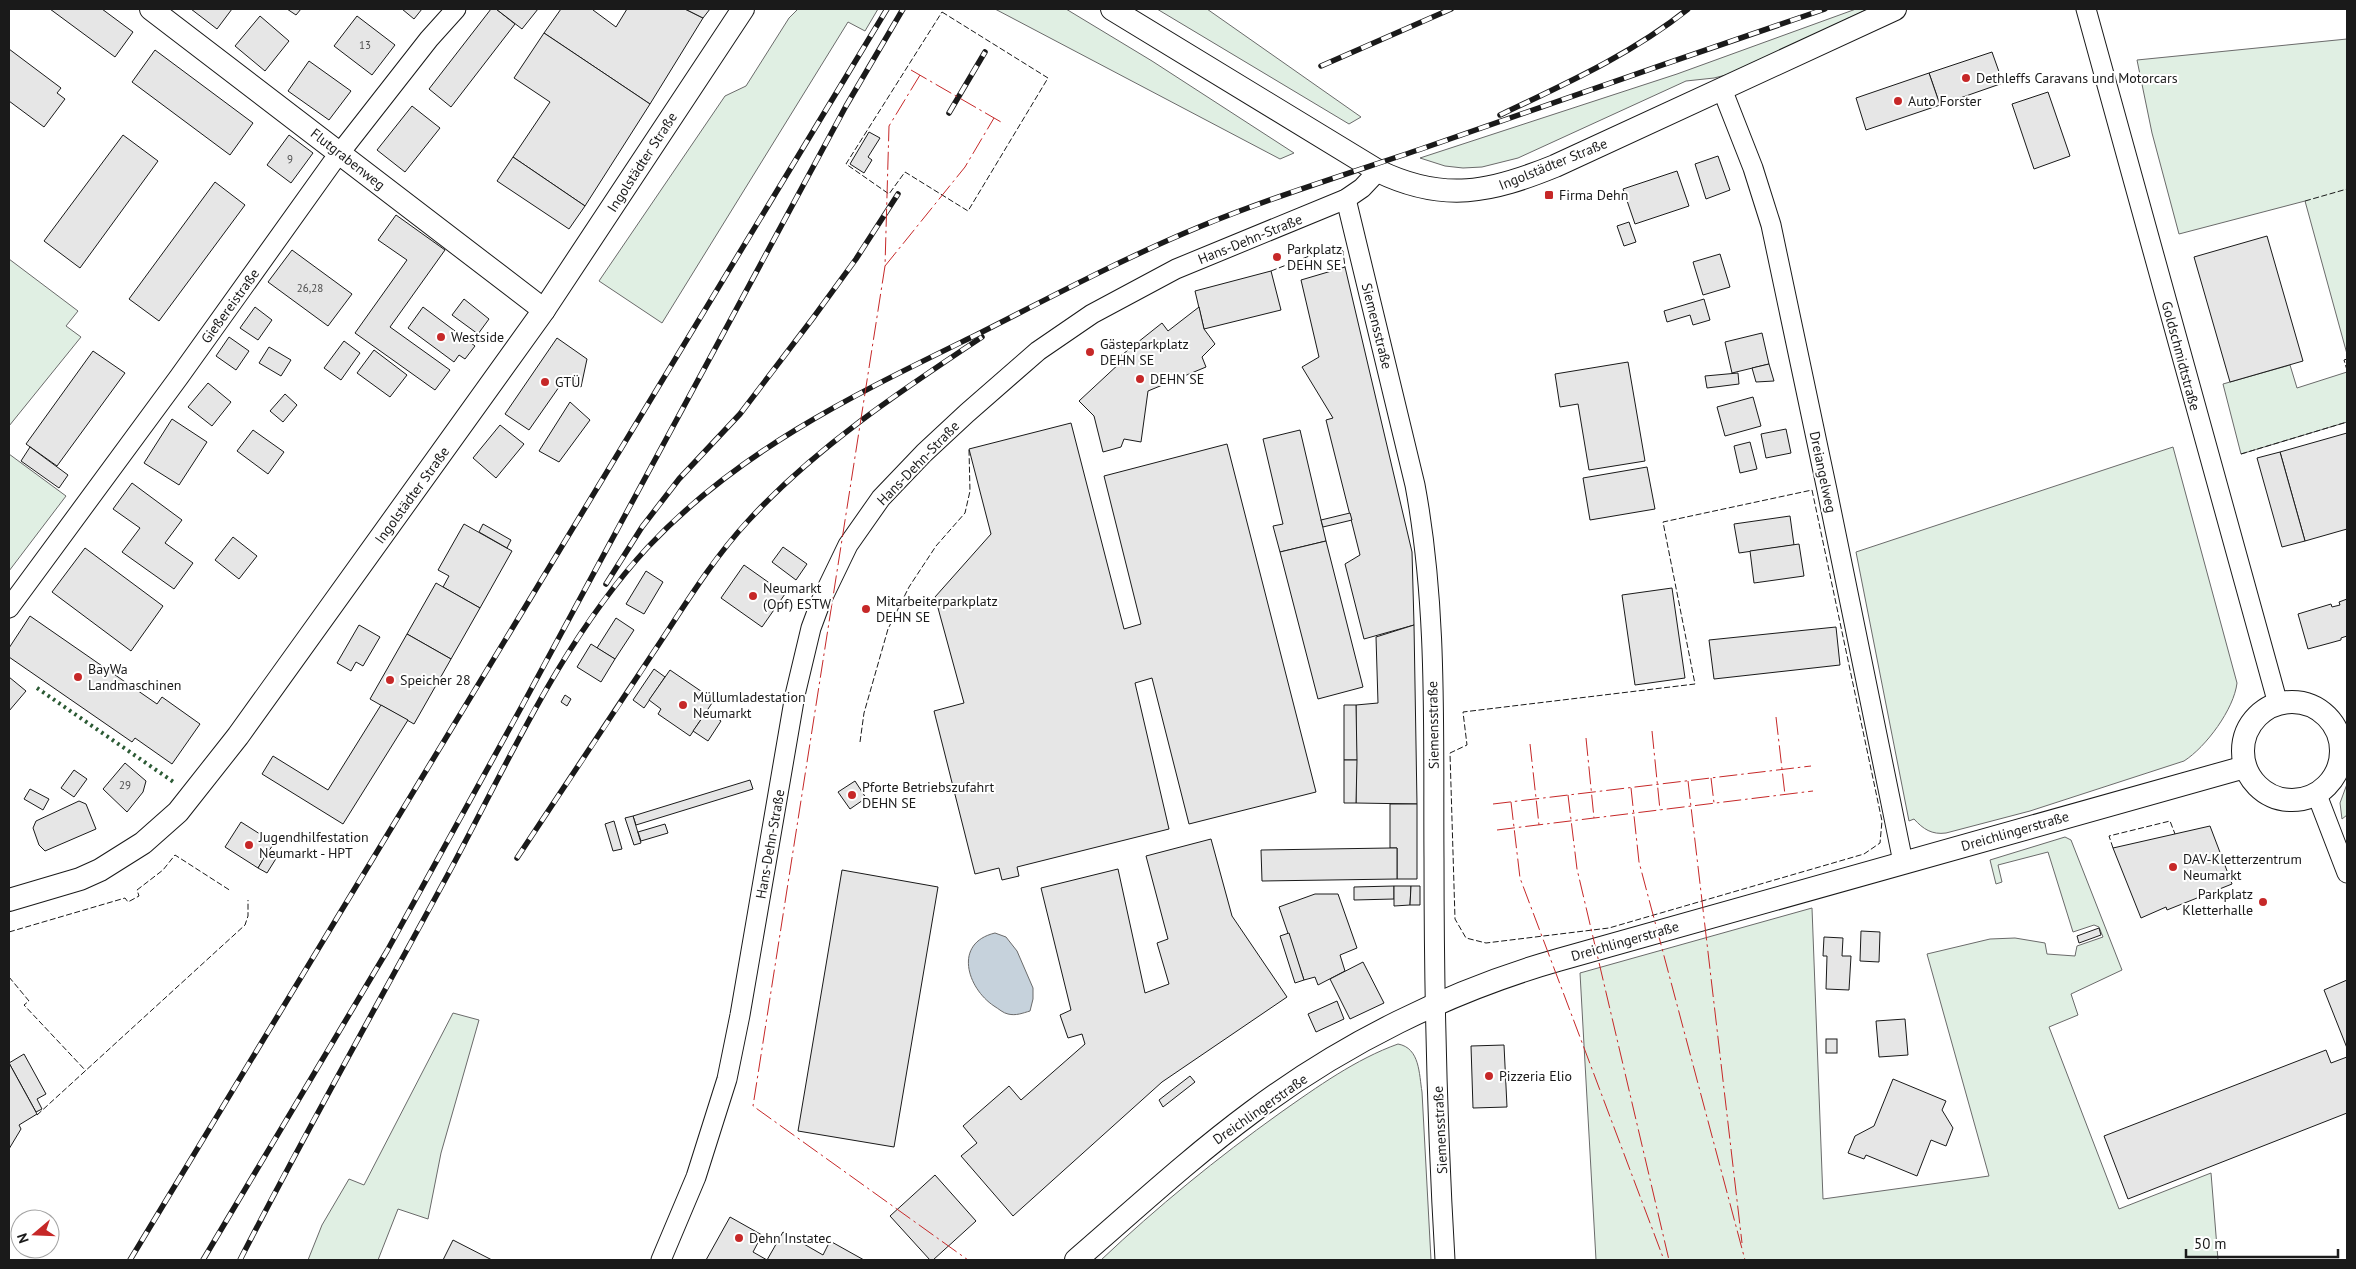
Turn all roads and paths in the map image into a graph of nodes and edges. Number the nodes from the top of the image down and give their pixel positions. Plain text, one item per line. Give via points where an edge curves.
1 (151, 9) edge
2 (456, 9) edge
3 (743, 9) edge
4 (1112, 9) edge
5 (1895, 9) edge
6 (2086, 9) edge
7 (1722, 89) junction
8 (340, 153) junction
9 (1378, 171) junction
10 (1346, 199) junction
11 (544, 310) junction
12 (9, 608) edge
13 (2278, 704) junction
14 (2344, 736) edge
15 (2245, 766) junction
16 (2316, 795) junction
17 (1903, 862) junction
18 (2347, 873) edge
19 (9, 900) edge
20 (1434, 1005) junction
21 (661, 1260) edge
22 (1076, 1260) edge
23 (1445, 1260) edge

1 - 8 street, Flutgrabenweg
2 - 8 street, Gießereistraße
3 - 11 street, Ingolstädter Straße
4 - 9 street, Ingolstädter Straße
5 - 7 street, Ingolstädter Straße
6 - 13 street, Goldschmidtstraße
7 - 9 street, Ingolstädter Straße via 1555,166 1499,186 1459,191 1425,188
7 - 17 street, Dreiangelweg via 1753,168 1770,225
8 - 11 street, Flutgrabenweg
8 - 12 street, Gießereistraße
9 - 10 street, Hans-Dehn-Straße
10 - 20 street, Siemensstraße via 1424,532 1430,605 1433,734
10 - 21 street, Hans-Dehn-Straße via 1176,269 1092,314 1059,336 1024,363 924,453 856,532 821,601 806,647 727,1079 696,1178
11 - 19 street, Ingolstädter Straße via 238,736 178,812 143,843 100,870
13 - 14 street via 2309,704 2333,722
13 - 15 street via 2264,710 2245,736
14 - 16 street via 2338,770 2330,784
15 - 16 street via 2256,785 2274,798 2303,800
15 - 17 street, Dreichlingerstraße
16 - 18 street
17 - 20 street, Dreichlingerstraße via 1513,973
20 - 22 street, Dreichlingerstraße via 1370,1038 1254,1111 1198,1154
20 - 23 street, Siemensstraße

